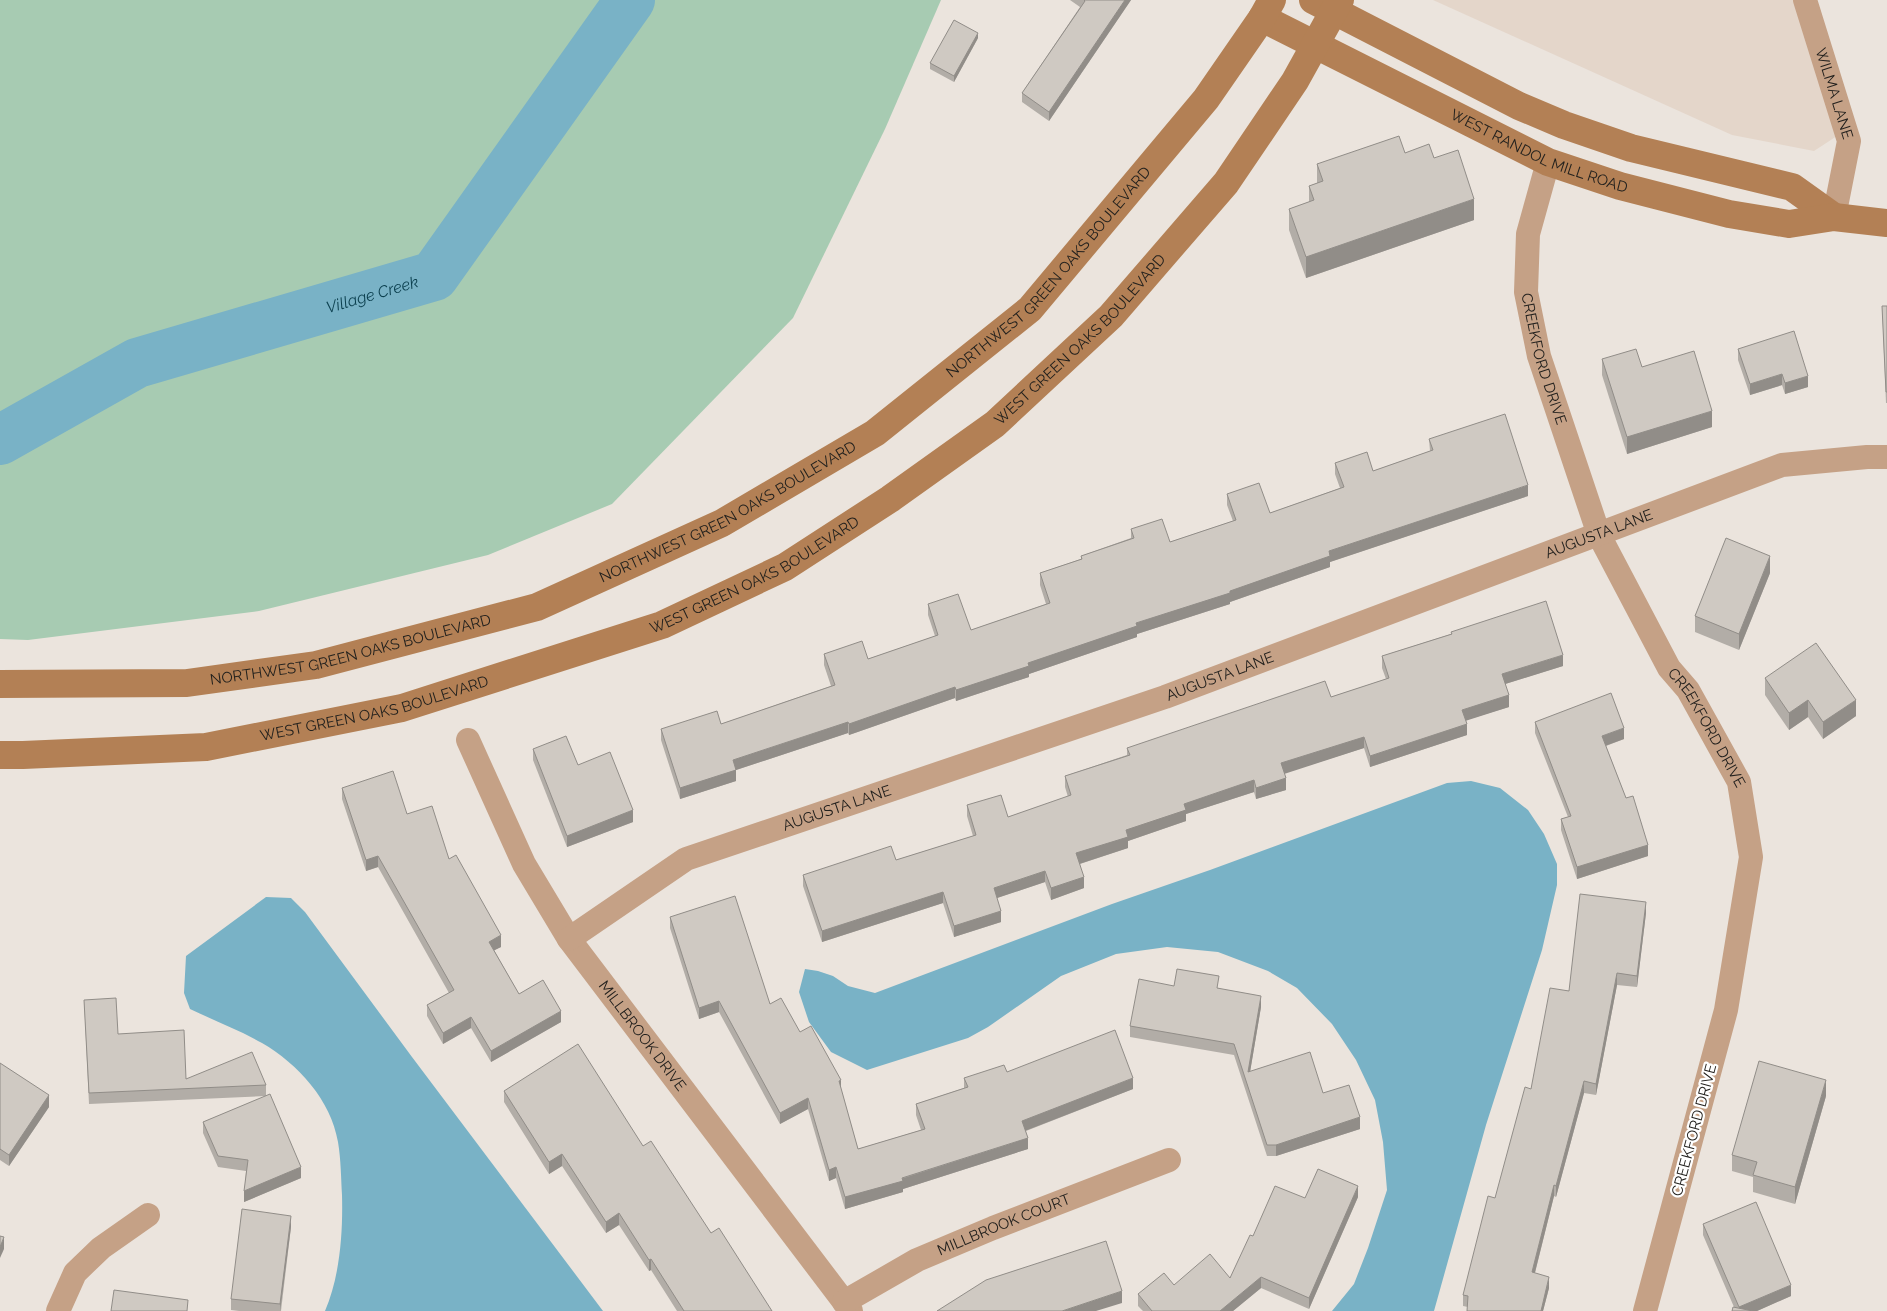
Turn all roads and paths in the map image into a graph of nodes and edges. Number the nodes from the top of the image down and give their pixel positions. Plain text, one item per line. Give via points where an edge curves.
1 (1805, 0) edge
2 (1329, 4) edge
3 (1267, 9) edge
4 (1316, 46) junction
5 (1548, 162) junction
6 (1834, 217) junction
7 (1887, 223) edge
8 (1887, 458) edge
9 (1599, 535) junction
10 (0, 684) edge
11 (468, 740) dead end
12 (0, 755) edge
13 (569, 939) junction
14 (1169, 1160) dead end
15 (148, 1214) dead end
16 (847, 1306) edge
17 (58, 1311) edge
18 (1645, 1311) edge

1 - 6 street, WILMA LANE via 1849,141
2 - 4 main road
2 - 6 main road, WEST RANDOL MILL ROAD via 1519,106 1564,125 1631,148 1792,187
3 - 4 main road, WEST RANDOL MILL ROAD
3 - 10 main road, NORTHWEST GREEN OAKS BOULEVARD via 1206,99 1030,309 875,433 722,524 537,607 316,665 187,684
4 - 5 main road, WEST RANDOL MILL ROAD
4 - 12 main road, WEST GREEN OAKS BOULEVARD via 1226,183 1111,316 996,424 890,499 785,567 662,625 402,708 206,747
5 - 6 main road, WEST RANDOL MILL ROAD via 1620,186 1729,214 1789,224
5 - 9 street, CREEKFORD DRIVE via 1528,234 1526,292 1539,356
6 - 7 main road, WEST RANDOL MILL ROAD
8 - 9 street, AUGUSTA LANE via 1782,465
9 - 13 street, AUGUSTA LANE via 1165,697 686,859
9 - 18 street, CREEKFORD DRIVE via 1669,668 1688,690 1739,782 1751,857 1726,1010
11 - 13 street, MILLBROOK DRIVE via 524,864
13 - 16 street, MILLBROOK DRIVE
14 - 16 street, MILLBROOK COURT via 917,1260
15 - 17 street via 101,1248 75,1273

